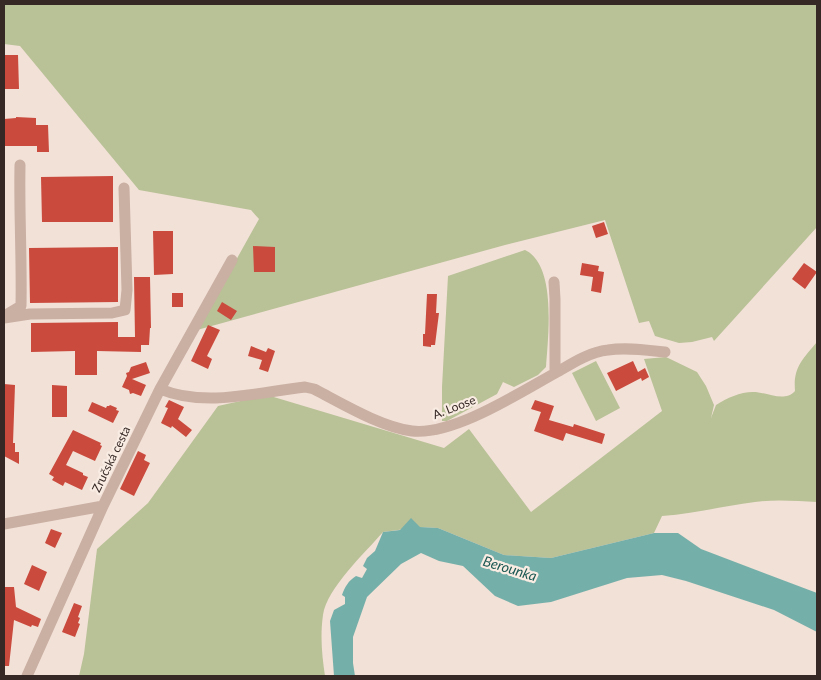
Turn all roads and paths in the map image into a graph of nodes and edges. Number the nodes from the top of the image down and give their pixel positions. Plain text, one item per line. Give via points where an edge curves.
1 (20, 165) dead end
2 (124, 188) dead end
3 (232, 260) dead end
4 (554, 282) dead end
5 (4, 317) edge
6 (665, 352) dead end
7 (555, 372) junction
8 (160, 389) junction
9 (103, 506) junction
10 (4, 524) edge
11 (27, 676) edge

1 - 5 street via 21,306
2 - 5 street via 125,310
3 - 8 street, Zručská cesta
4 - 7 street
6 - 7 street, A. Loose via 607,350
7 - 8 street, A. Loose via 468,419 437,430 415,431 396,428 305,387 202,398
8 - 9 street, Zručská cesta
9 - 10 street
9 - 11 street, Zručská cesta

